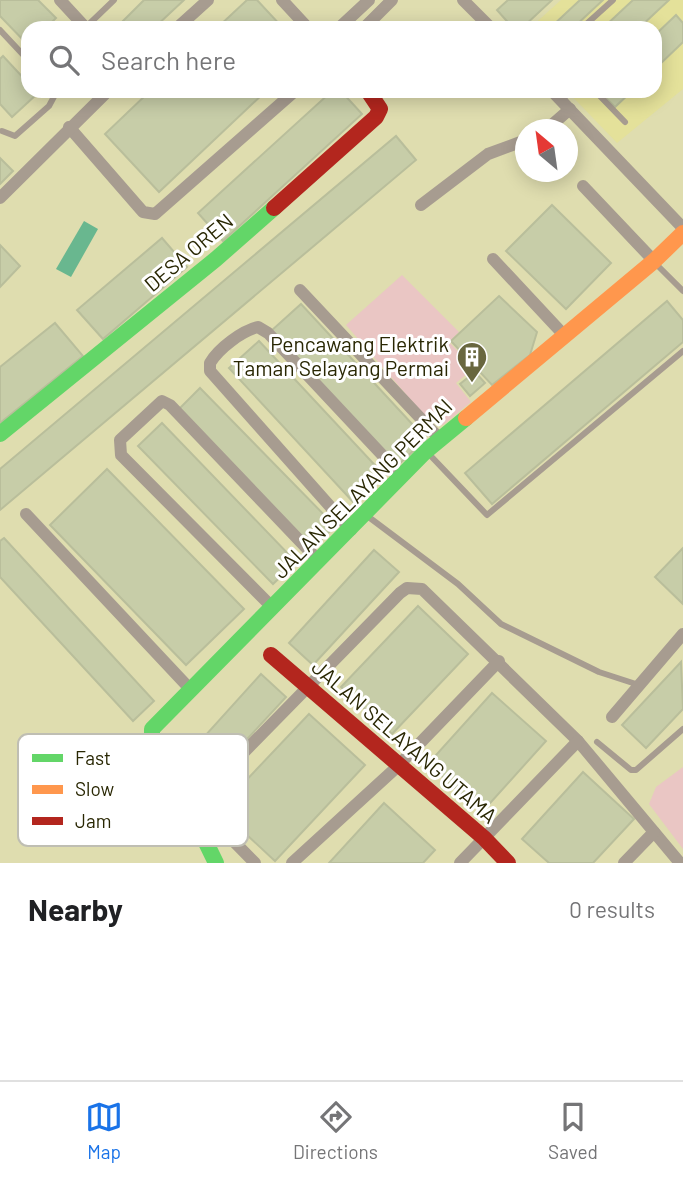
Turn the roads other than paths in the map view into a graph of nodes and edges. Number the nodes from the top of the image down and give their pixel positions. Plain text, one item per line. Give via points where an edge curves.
1 (60, 0) edge
2 (114, 0) edge
3 (208, 0) edge
4 (282, 0) edge
5 (369, 0) edge
6 (392, 0) edge
7 (463, 0) edge
8 (612, 0) edge
9 (79, 21) edge
10 (92, 21) edge
11 (185, 21) edge
12 (302, 21) edge
13 (346, 21) edge
14 (371, 21) edge
15 (484, 21) edge
16 (590, 21) edge
17 (0, 30) edge
18 (21, 53) edge
19 (53, 98) edge
20 (100, 98) edge
21 (287, 98) edge
22 (374, 98) edge
23 (602, 98) edge
24 (561, 100) edge
25 (552, 119) edge
26 (625, 122) dead end
27 (69, 127) junction
28 (2, 131) edge
29 (515, 144) edge
30 (583, 186) dead end
31 (0, 198) edge
32 (421, 205) dead end
33 (683, 230) edge
34 (493, 258) dead end
35 (654, 261) junction
36 (300, 290) dead end
37 (683, 291) edge
38 (563, 334) junction
39 (683, 351) edge
40 (0, 434) edge
41 (440, 439) junction
42 (426, 451) junction
43 (401, 475) junction
44 (26, 514) dead end
45 (365, 514) junction
46 (351, 530) junction
47 (319, 561) junction
48 (273, 608) junction
49 (682, 636) edge
50 (271, 654) dead end
51 (499, 661) junction
52 (641, 685) junction
53 (309, 688) junction
54 (191, 690) junction
55 (612, 716) dead end
56 (681, 733) edge
57 (152, 734) edge
58 (578, 741) junction
59 (597, 742) dead end
60 (248, 749) edge
61 (397, 766) junction
62 (654, 832) junction
63 (484, 838) junction
64 (207, 846) edge
65 (239, 846) edge
66 (216, 863) edge
67 (256, 863) edge
68 (292, 863) edge
69 (460, 863) edge
70 (508, 863) edge
71 (624, 863) edge
72 (680, 863) edge

1 - 9 street
2 - 10 lane
3 - 11 street
4 - 12 street
5 - 13 street
6 - 14 street
7 - 15 street
8 - 16 lane
17 - 18 lane
19 - 28 lane via 15,136
20 - 27 street
21 - 27 street via 155,214 143,212
22 - 40 street, DESA OREN via 380,109 376,117 216,260
23 - 26 lane
24 - 25 street
24 - 33 street
27 - 31 street
29 - 32 street via 488,154
30 - 35 street
33 - 35 street, JALAN SELAYANG PERMAI
34 - 38 street
35 - 37 lane
35 - 38 street, JALAN SELAYANG PERMAI
36 - 41 street
38 - 41 street, JALAN SELAYANG PERMAI
39 - 42 lane via 487,515
41 - 42 street, JALAN SELAYANG PERMAI
42 - 43 street, JALAN SELAYANG PERMAI
43 - 45 street, JALAN SELAYANG PERMAI
43 - 46 street via 268,333 258,327 249,329 214,356 210,371
44 - 54 street
45 - 46 street, JALAN SELAYANG PERMAI
45 - 52 lane via 448,575 501,624 599,672
46 - 47 street, JALAN SELAYANG PERMAI
47 - 48 street, JALAN SELAYANG PERMAI
47 - 48 street via 170,405 162,401 155,405 120,440 121,455
48 - 54 street, JALAN SELAYANG PERMAI
49 - 52 street
50 - 53 street, JALAN SELAYANG UTAMA
51 - 53 street via 422,589 407,588
51 - 58 street
51 - 61 street
52 - 55 street
53 - 60 street
53 - 61 street, JALAN SELAYANG UTAMA
54 - 57 street, JALAN SELAYANG PERMAI
56 - 59 lane via 636,771
58 - 62 street
58 - 63 street
61 - 63 street, JALAN SELAYANG UTAMA
61 - 68 street
62 - 71 street
62 - 72 street
63 - 69 street
63 - 70 street, JALAN SELAYANG UTAMA
64 - 66 street, JALAN SELAYANG PERMAI
65 - 67 street

